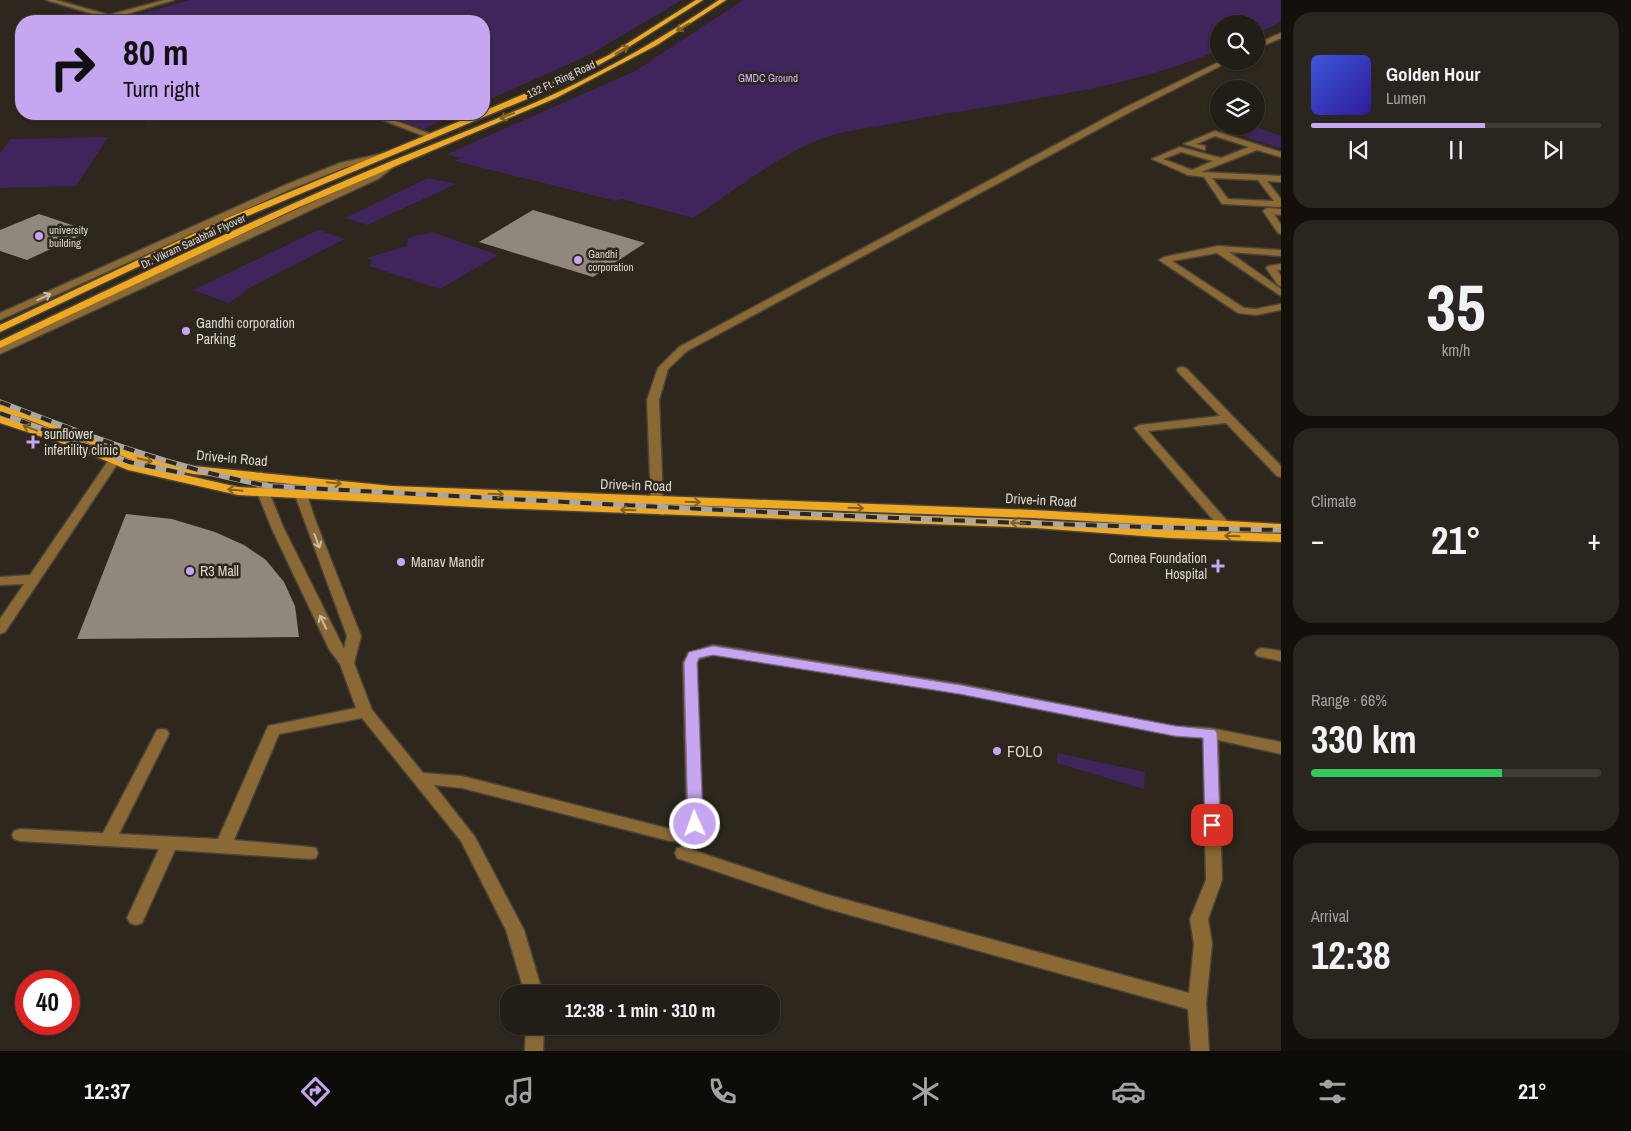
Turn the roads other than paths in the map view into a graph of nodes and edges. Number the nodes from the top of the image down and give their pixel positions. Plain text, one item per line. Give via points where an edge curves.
1 (49, 0) edge
2 (171, 0) edge
3 (700, 0) edge
4 (723, 0) edge
5 (103, 15) edge
6 (117, 15) edge
7 (1281, 35) edge
8 (1265, 43) edge
9 (1210, 70) edge
10 (490, 112) edge
11 (388, 120) edge
12 (470, 120) edge
13 (432, 136) junction
14 (1256, 147) junction
15 (385, 155) junction
16 (1281, 155) edge
17 (1226, 159) junction
18 (398, 161) junction
19 (1191, 173) junction
20 (1207, 176) junction
21 (1260, 178) junction
22 (1281, 179) edge
23 (1247, 203) junction
24 (1281, 207) edge
25 (1267, 211) junction
26 (1281, 231) edge
27 (1281, 246) edge
28 (1218, 249) junction
29 (1234, 249) junction
30 (1281, 253) edge
31 (1281, 267) edge
32 (1281, 283) edge
33 (1281, 293) edge
34 (1281, 307) edge
35 (0, 317) edge
36 (0, 329) edge
37 (0, 346) edge
38 (0, 351) edge
39 (1182, 370) dead end
40 (0, 408) edge
41 (0, 419) edge
42 (1229, 419) junction
43 (114, 460) junction
44 (1281, 473) edge
45 (261, 476) junction
46 (302, 480) junction
47 (263, 492) junction
48 (301, 495) junction
49 (660, 506) junction
50 (1225, 526) junction
51 (1281, 528) edge
52 (1281, 538) edge
53 (34, 579) junction
54 (0, 582) edge
55 (0, 629) edge
56 (1262, 653) dead end
57 (1281, 656) edge
58 (348, 664) junction
59 (365, 712) junction
60 (1210, 733) junction
61 (162, 734) dead end
62 (1281, 748) edge
63 (420, 778) junction
64 (20, 835) dead end
65 (108, 840) junction
66 (170, 843) junction
67 (223, 846) junction
68 (310, 853) dead end
69 (683, 853) dead end
70 (136, 918) dead end
71 (531, 985) edge
72 (1197, 1003) junction
73 (535, 1035) edge
74 (534, 1051) edge
75 (1200, 1051) edge

1 - 5 street
2 - 6 street
10 -> 3 main road, 132 Ft. Ring Road via 593,65
4 -> 18 main road, 132 Ft. Ring Road via 628,60
7 - 8 street
9 - 49 street via 1129,109 683,349 662,368 653,400
11 - 13 street
13 -> 12 main road, 132 Ft. Ring Road
13 - 15 main road, 132 Ft. Ring Road
14 - 16 street
14 - 17 street
14 - 17 street via 1215,133 1188,144
35 -> 15 street via 288,187 343,165
15 - 36 main road, Dr. Vikram Sarabhai Flyover via 221,224
17 - 19 street
17 - 19 street via 1180,149 1156,160
18 - 37 main road, Dr. Vikram Sarabhai Flyover via 229,236
18 - 38 street via 375,177
19 - 20 street
20 - 21 street
20 - 23 street via 1223,200
21 - 22 street
21 - 24 street
23 - 24 street
23 - 25 street via 1255,209
24 - 25 street
25 - 26 street
27 - 29 street via 1240,246
28 - 29 street
28 - 33 street
28 - 34 street via 1164,260 1242,311
29 - 30 street
31 - 32 street via 1271,268
39 - 42 street
40 -> 45 main road, Drive-in Road via 140,459 193,470
43 -> 41 main road, Drive-in Road
42 - 44 street
42 - 50 street via 1140,428
47 -> 43 main road, Drive-in Road via 230,490
43 - 53 street
45 - 46 main road, Drive-in Road
45 - 47 street
46 - 48 street
46 -> 49 main road, Drive-in Road via 392,490
47 - 48 main road, Drive-in Road
58 -> 47 street via 332,640
49 -> 48 main road, Drive-in Road
48 -> 58 street via 354,636
49 -> 50 main road, Drive-in Road via 1033,514
52 -> 49 main road, Drive-in Road
50 - 51 main road, Drive-in Road
53 - 54 street
53 - 55 street
56 - 57 street
58 - 59 street
59 - 63 street
59 - 67 street via 273,730
60 - 62 street
60 - 63 street via 1175,731 997,696 713,650 694,656 690,663 695,824 691,832 681,836 670,835 462,782
60 - 72 street via 1214,880 1199,920 1203,944
61 - 65 street
63 - 71 street via 467,837 515,930
64 - 65 street
65 - 66 street
66 - 67 street
66 - 70 street
67 - 68 street
69 - 72 street via 825,900
72 - 75 street
73 - 74 street

